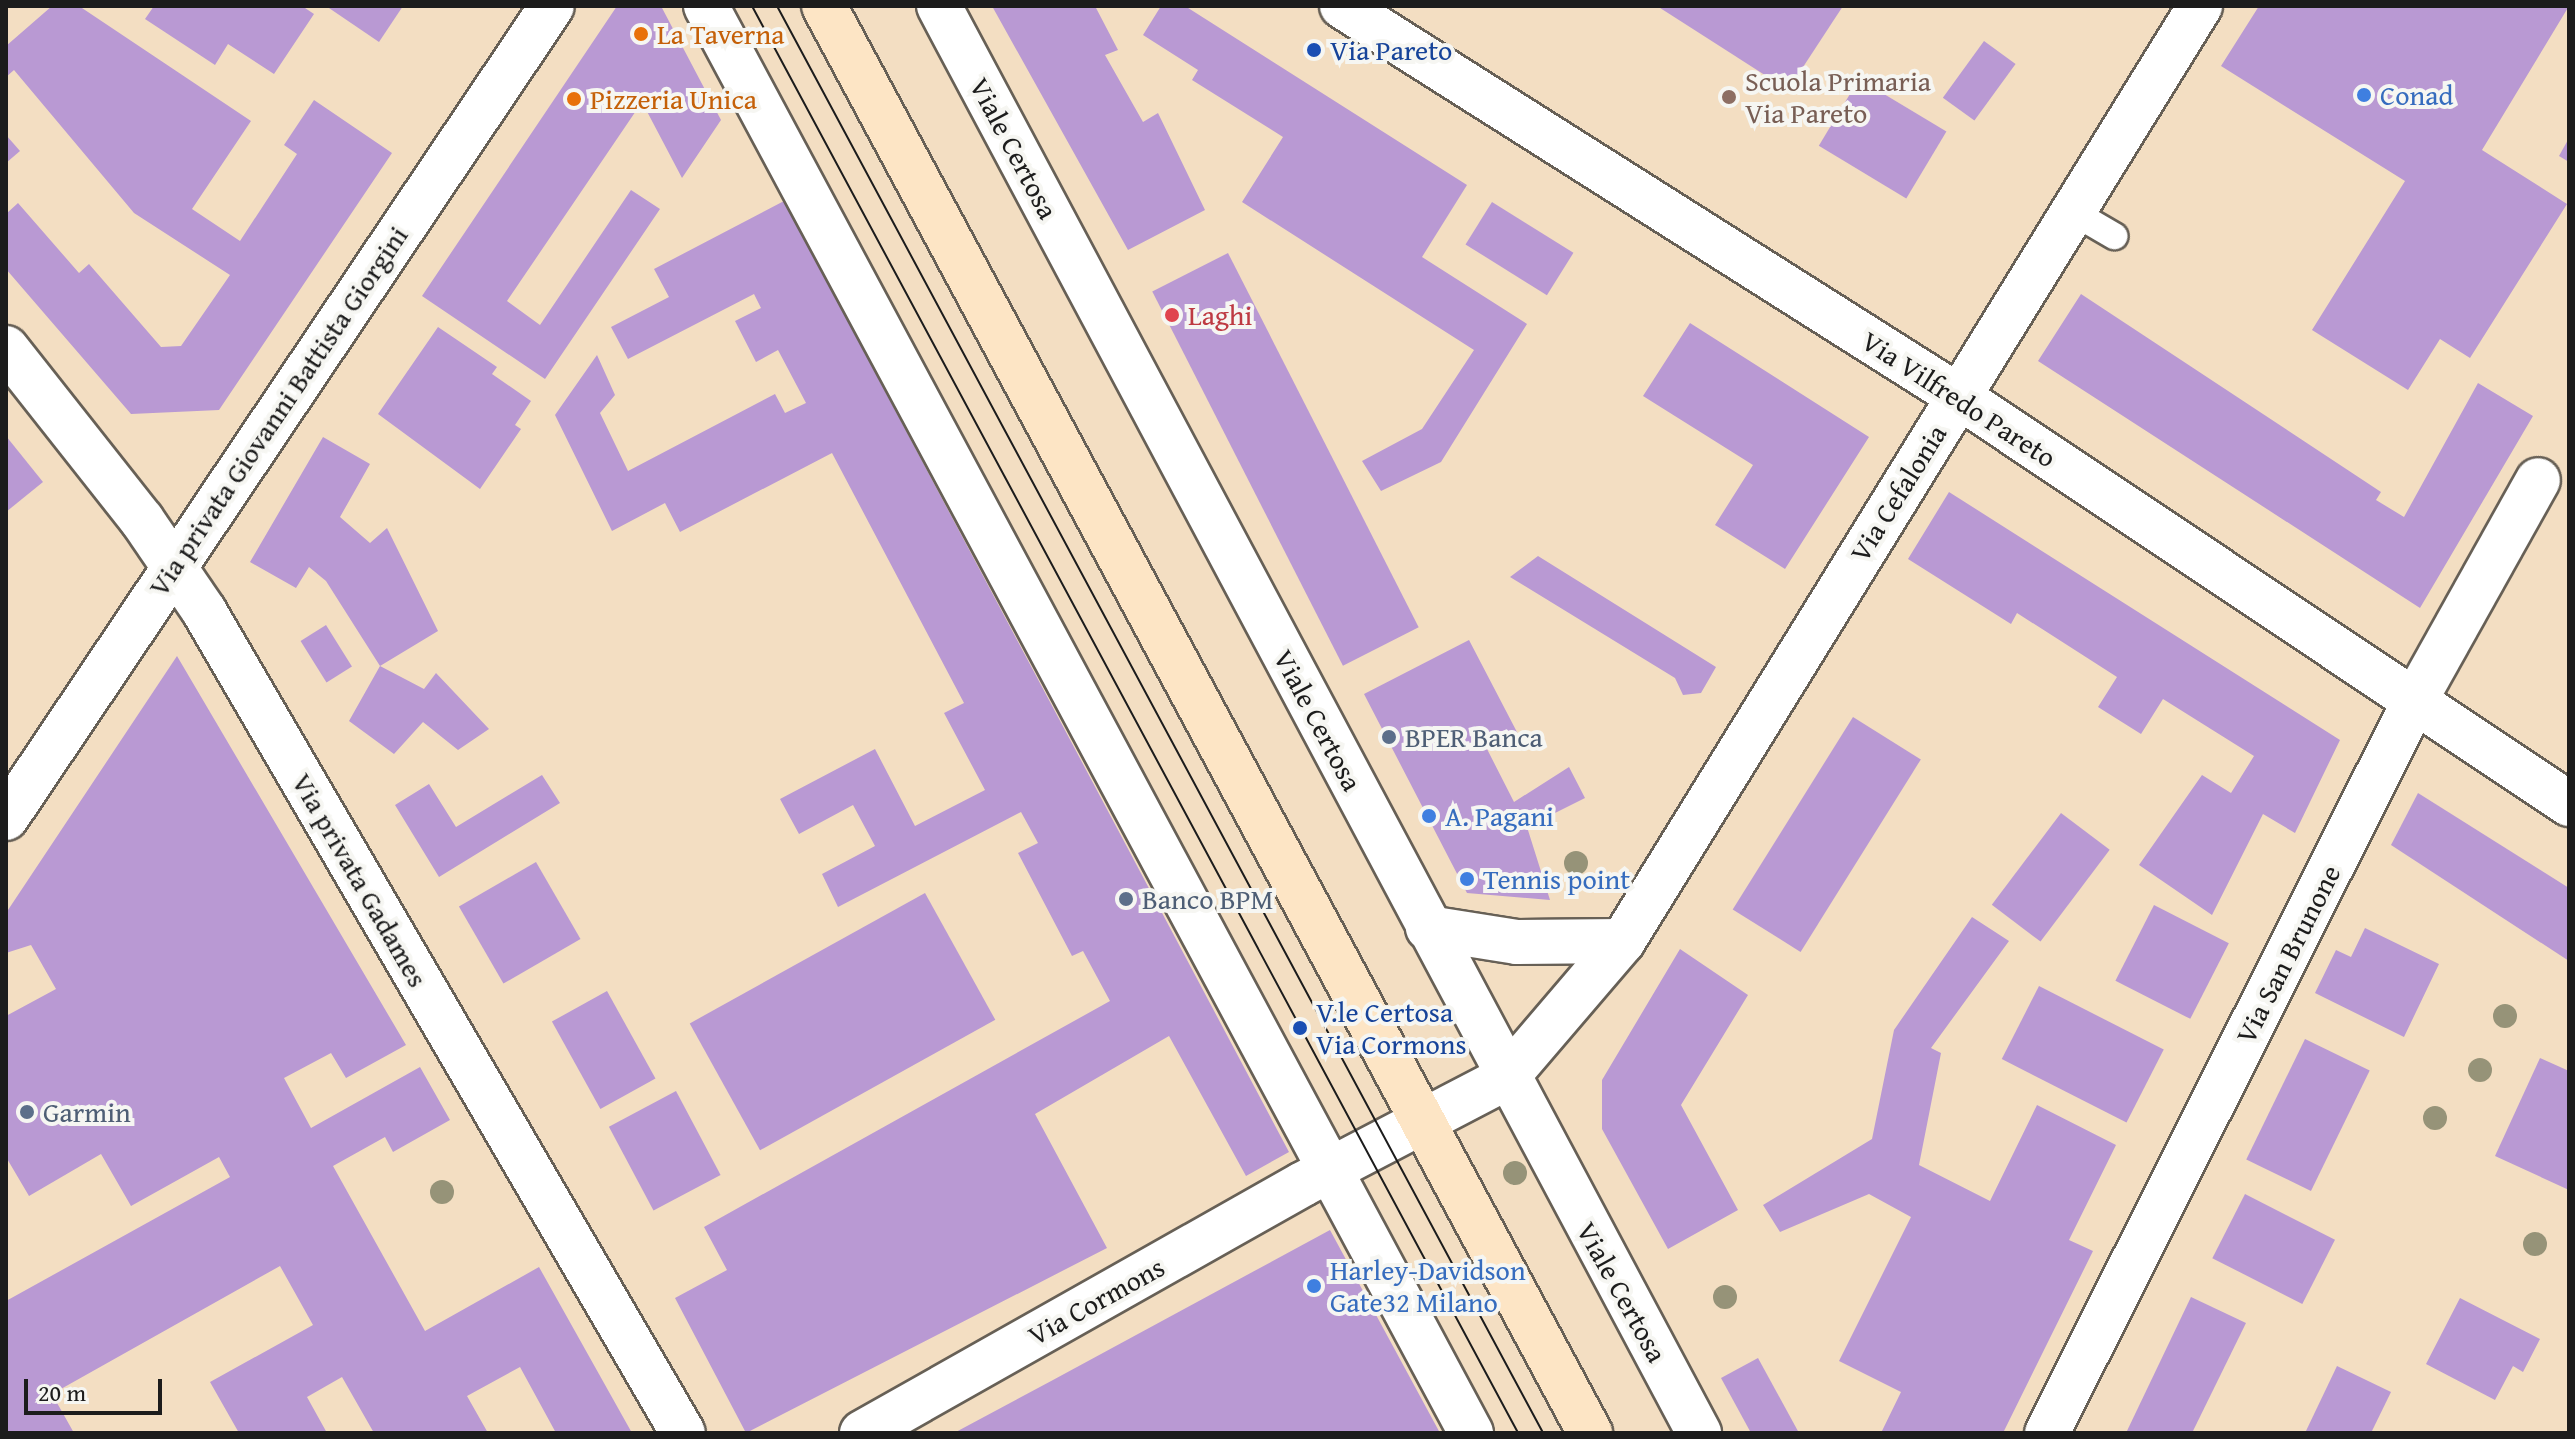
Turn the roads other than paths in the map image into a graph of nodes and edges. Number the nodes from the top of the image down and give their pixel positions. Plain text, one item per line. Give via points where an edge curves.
1 (552, 6) edge
2 (706, 6) edge
3 (824, 6) edge
4 (939, 6) edge
5 (1342, 6) edge
6 (2200, 6) edge
7 (2073, 212) junction
8 (2114, 236) dead end
9 (6, 348) edge
10 (1958, 396) junction
11 (2538, 480) dead end
12 (173, 563) junction
13 (2414, 702) junction
14 (2569, 804) edge
15 (6, 818) edge
16 (1428, 928) junction
17 (1623, 941) junction
18 (1506, 1078) junction
19 (1423, 1124) junction
20 (1331, 1169) junction
21 (683, 1433) edge
22 (862, 1433) edge
23 (1471, 1433) edge
24 (1590, 1433) edge
25 (1699, 1433) edge
26 (2047, 1433) edge

1 - 12 street, Via privata Giovanni Battista Giorgini via 215,509
2 - 20 street
3 - 19 main road
4 - 16 street, Viale Certosa
5 - 10 street, Via Vilfredo Pareto
6 - 7 street, Via Cefalonia
7 - 8 lane
7 - 10 street, Via Cefalonia
9 - 12 street, Via privata Gadames
10 - 13 street, Via Vilfredo Pareto
10 - 17 street, Via Cefalonia
11 - 13 street, Via San Brunone
12 - 15 street, Via privata Giovanni Battista Giorgini
12 - 21 street, Via privata Gadames
13 - 14 street, Via Vilfredo Pareto
13 - 26 street, Via San Brunone
16 - 17 street via 1517,942
16 - 18 street, Viale Certosa
17 - 18 street, Via Cefalonia
18 - 19 street
18 - 25 street, Viale Certosa
19 - 20 street
19 - 24 main road
20 - 22 street, Via Cormons
20 - 23 street

